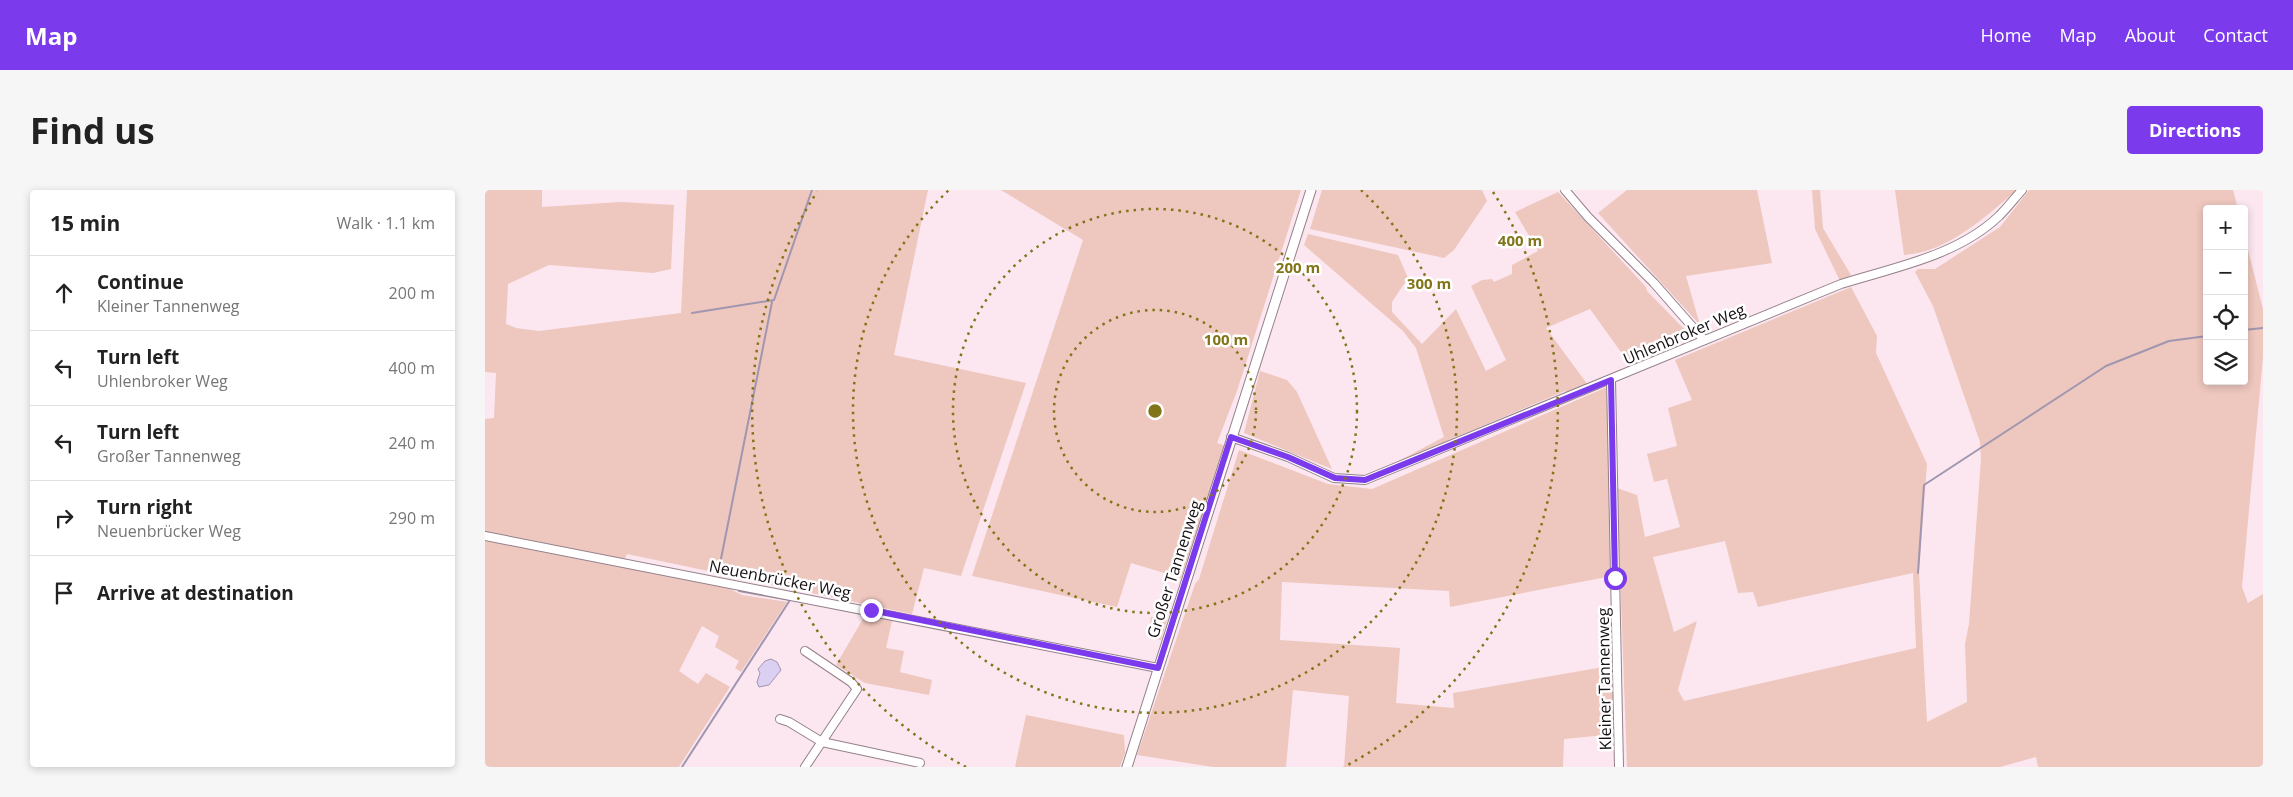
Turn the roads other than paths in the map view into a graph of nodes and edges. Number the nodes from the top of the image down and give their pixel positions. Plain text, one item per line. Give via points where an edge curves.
1 (1311, 190) edge
2 (1565, 190) edge
3 (2022, 190) edge
4 (1704, 340) junction
5 (1611, 380) junction
6 (1231, 437) junction
7 (485, 536) edge
8 (805, 651) dead end
9 (1158, 668) junction
10 (780, 719) dead end
11 (822, 742) junction
12 (920, 763) dead end
13 (805, 767) edge
14 (1127, 767) edge
15 (1619, 767) edge

1 - 6 street, Großer Tannenweg
2 - 4 street
3 - 4 street, Uhlenbroker Weg via 1999,216 1955,245 1910,264 1841,284
4 - 5 street, Uhlenbroker Weg
5 - 6 street, Uhlenbroker Weg via 1365,480 1335,478
5 - 15 street, Kleiner Tannenweg
6 - 9 street, Großer Tannenweg
7 - 9 street, Neuenbrücker Weg
8 - 11 street via 857,689
9 - 14 street, Großer Tannenweg
10 - 11 street
11 - 12 street
11 - 13 street

